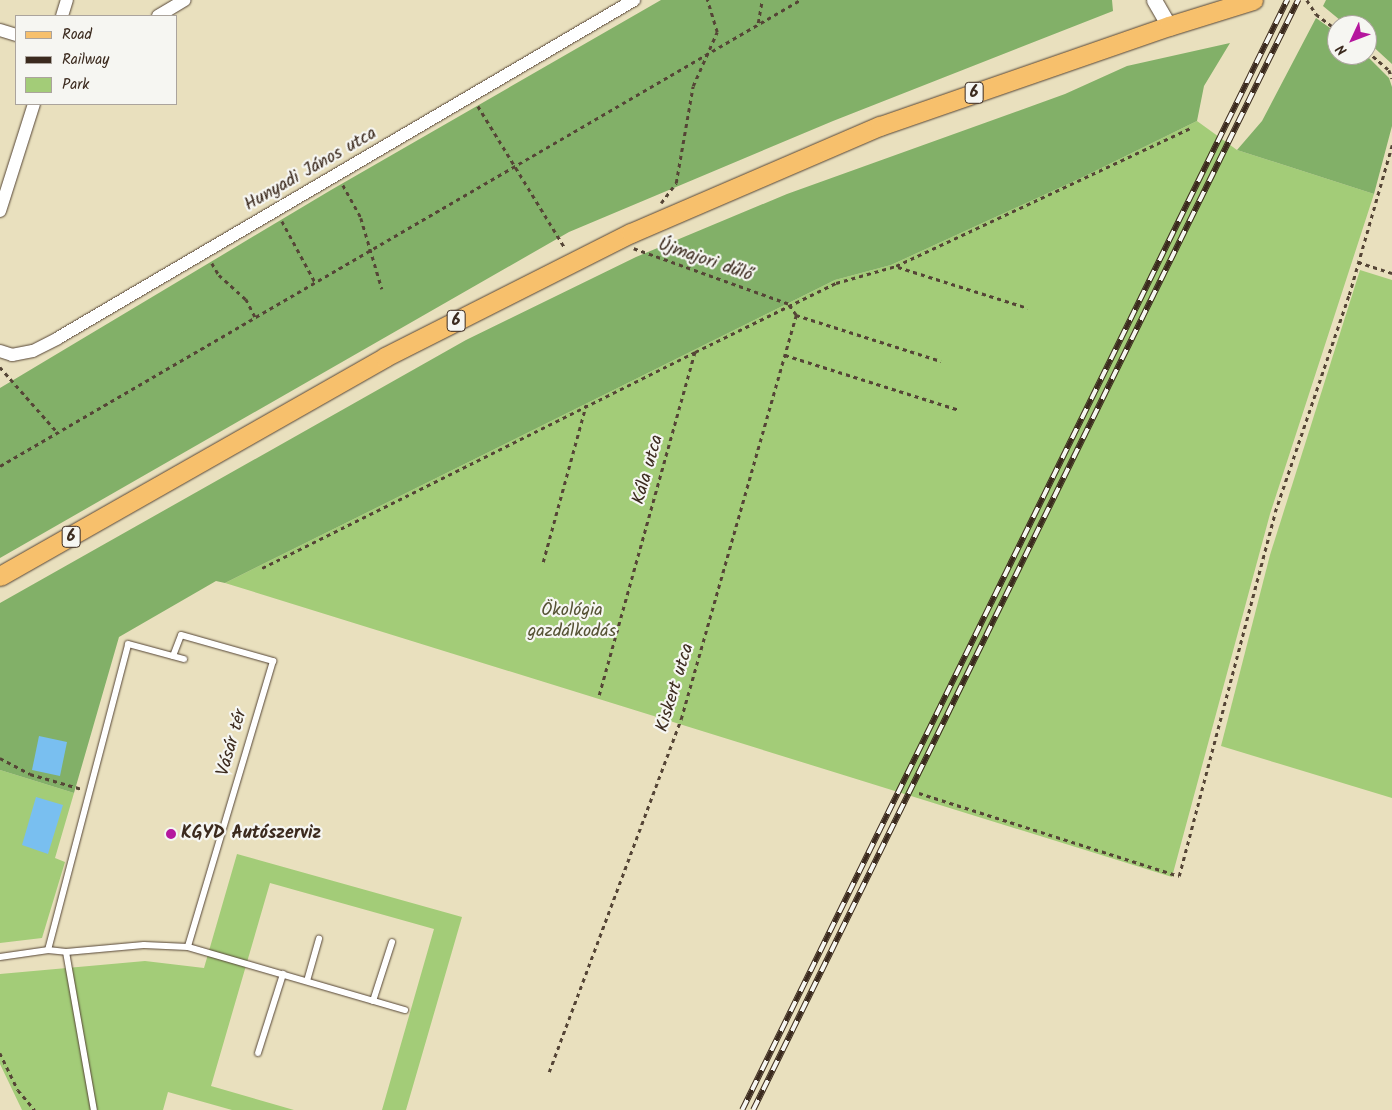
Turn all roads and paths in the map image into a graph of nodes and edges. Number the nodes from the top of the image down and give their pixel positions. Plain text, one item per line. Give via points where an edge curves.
1 (67, 0) edge
2 (185, 0) edge
3 (634, 0) edge
4 (706, 0) edge
5 (762, 0) edge
6 (800, 0) edge
7 (1154, 0) edge
8 (1253, 0) edge
9 (1307, 0) edge
10 (62, 15) edge
11 (160, 15) edge
12 (1327, 22) edge
13 (758, 24) junction
14 (1168, 26) junction
15 (0, 30) edge
16 (15, 35) edge
17 (709, 53) junction
18 (1377, 60) edge
19 (1392, 78) edge
20 (472, 96) junction
21 (34, 105) edge
22 (1191, 128) dead end
23 (1392, 145) edge
24 (514, 165) junction
25 (338, 175) junction
26 (0, 211) edge
27 (277, 211) junction
28 (652, 224) junction
29 (613, 242) junction
30 (209, 251) junction
31 (371, 251) junction
32 (575, 260) junction
33 (1358, 262) junction
34 (896, 266) junction
35 (1392, 273) edge
36 (315, 282) junction
37 (382, 289) dead end
38 (789, 305) junction
39 (1028, 308) dead end
40 (796, 315) junction
41 (255, 318) junction
42 (0, 351) edge
43 (695, 352) junction
44 (785, 355) junction
45 (941, 361) dead end
46 (0, 367) edge
47 (586, 405) junction
48 (958, 410) dead end
49 (58, 432) junction
50 (0, 466) edge
51 (543, 562) dead end
52 (262, 568) dead end
53 (0, 576) edge
54 (174, 656) junction
55 (184, 659) dead end
56 (599, 696) dead end
57 (0, 758) edge
58 (88, 791) junction
59 (919, 793) dead end
60 (319, 939) dead end
61 (392, 942) dead end
62 (188, 947) junction
63 (48, 950) junction
64 (66, 952) junction
65 (0, 957) edge
66 (283, 974) junction
67 (307, 981) junction
68 (373, 1001) junction
69 (405, 1010) dead end
70 (0, 1053) edge
71 (258, 1053) dead end
72 (549, 1072) dead end
73 (36, 1110) edge
74 (94, 1110) edge

1 - 10 street
2 - 11 street
3 - 20 street, Hunyadi János utca
4 - 17 path via 716,32
5 - 13 path
6 - 13 path
7 - 14 street
8 - 14 main road, 6
9 - 12 path via 1316,14
13 - 17 path
14 - 28 main road, 6 via 880,126
15 - 16 street
17 - 24 path
17 - 28 path via 693,86 676,183 666,194
18 - 19 path via 1389,70
20 - 24 path
20 - 25 street, Hunyadi János utca
21 - 26 street
22 - 34 path
23 - 33 path
24 - 31 path
24 - 32 path via 556,239
25 - 27 street, Hunyadi János utca
25 - 31 path via 361,218
27 - 30 street, Hunyadi János utca
27 - 36 path
28 - 29 main road, 6
29 - 32 main road, 6
29 - 38 path, Újmajori dűlő
30 - 41 path via 219,275 246,299
30 - 42 street, Hunyadi János utca via 33,351 12,354
31 - 36 path
31 - 37 path
32 - 53 main road, 6 via 385,357
33 - 35 path
33 - 59 path via 1275,512 1179,876
34 - 38 path via 836,283
34 - 39 path
36 - 41 path
38 - 40 path
38 - 43 path
40 - 44 path, Kiskert utca
40 - 45 path
41 - 49 path
43 - 47 path
43 - 56 path, Kála utca
44 - 48 path
44 - 72 path, Kiskert utca via 681,719
46 - 49 path
47 - 51 path
47 - 52 path
49 - 50 path
54 - 55 lane
54 - 58 lane via 128,644
54 - 62 lane, Vásár tér via 181,635 273,661
57 - 58 path via 30,774
58 - 63 lane
60 - 67 lane
61 - 68 lane
62 - 64 lane via 144,945
62 - 66 lane
63 - 64 lane
63 - 65 lane
64 - 74 lane
66 - 67 lane
66 - 71 lane
67 - 68 lane
68 - 69 lane
70 - 73 path via 18,1090

